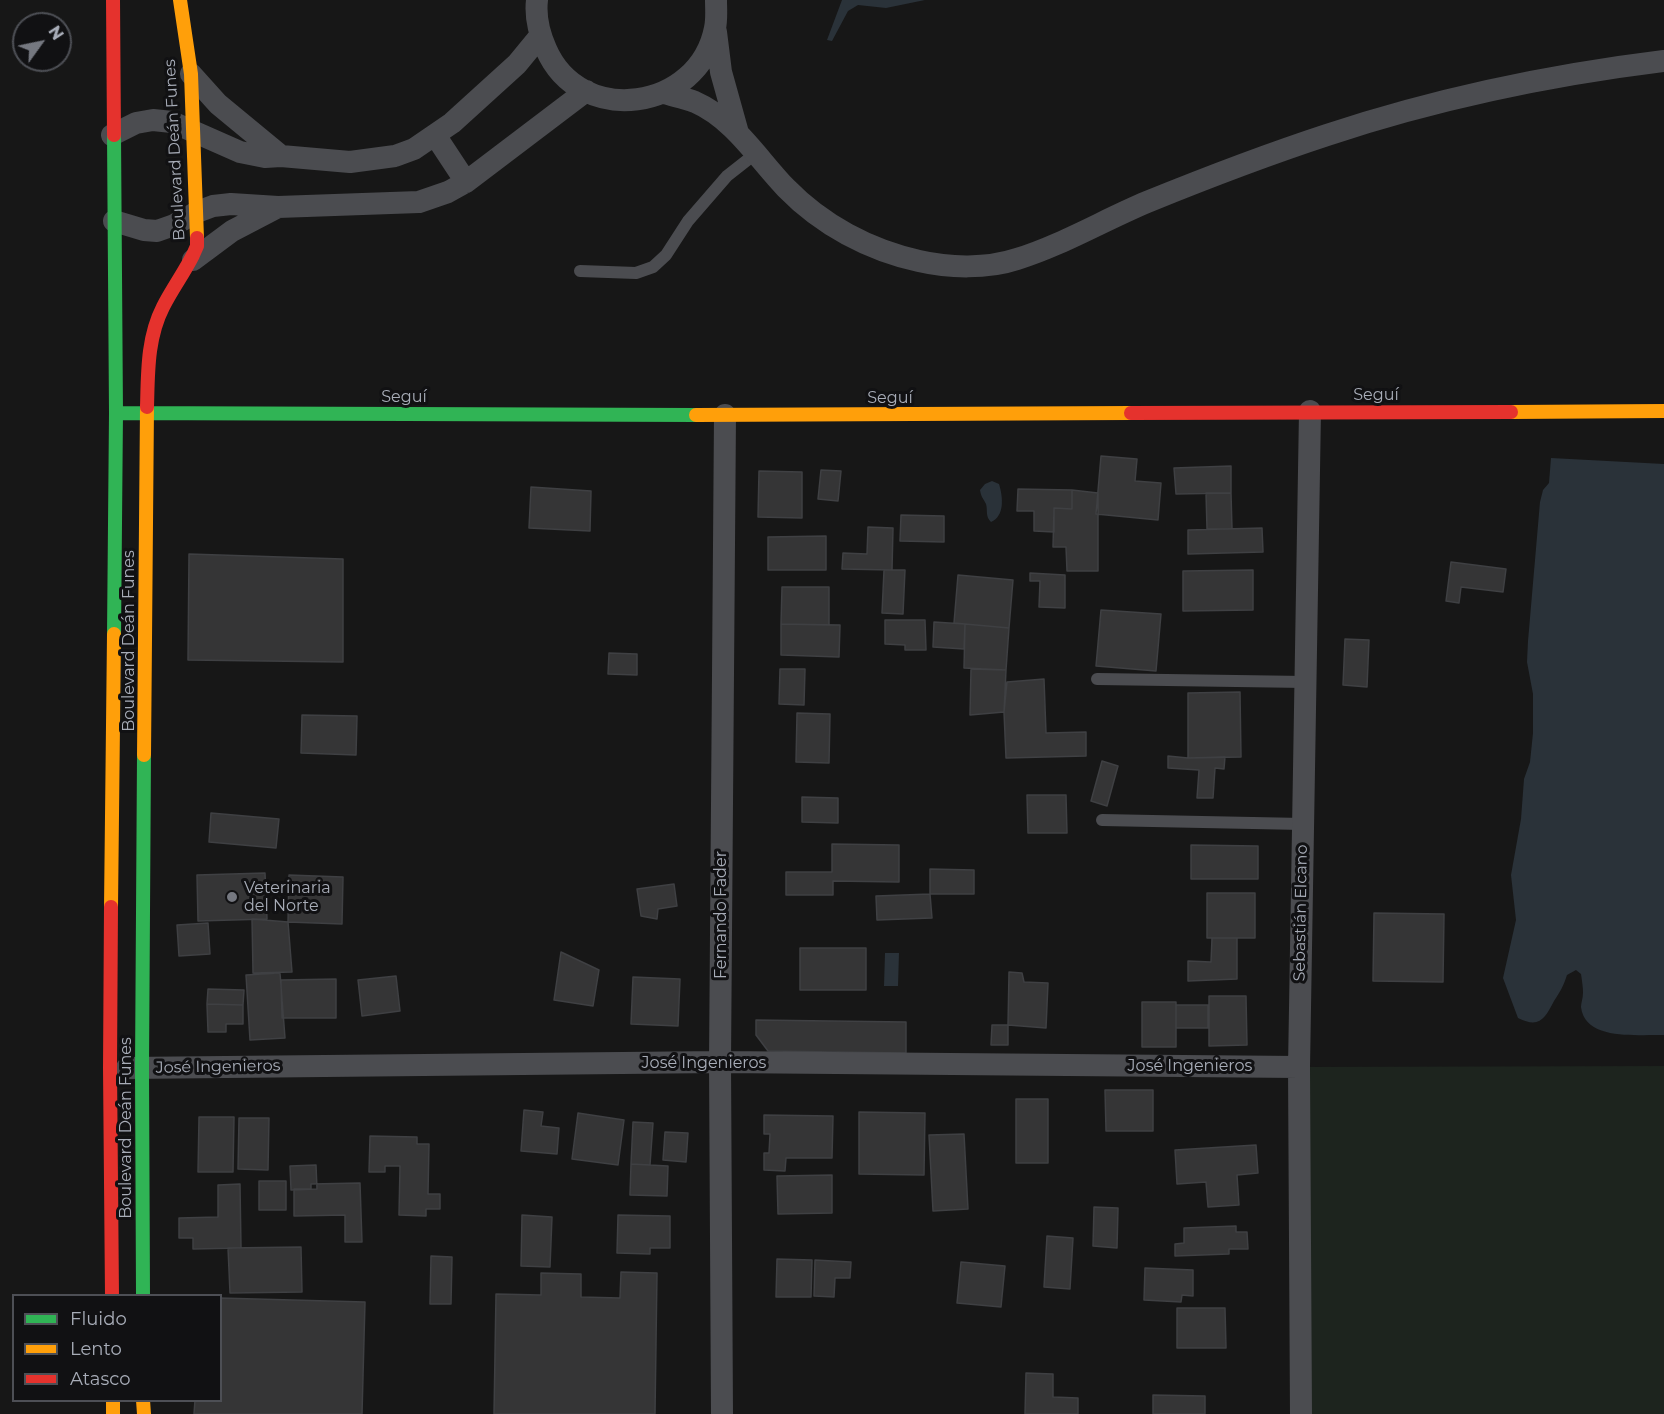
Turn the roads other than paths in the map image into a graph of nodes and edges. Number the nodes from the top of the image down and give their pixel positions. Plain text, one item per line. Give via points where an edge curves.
1 (113, 0) edge
2 (180, 0) edge
3 (537, 0) edge
4 (716, 0) edge
5 (716, 28) junction
6 (540, 36) junction
7 (1664, 61) edge
8 (191, 74) junction
9 (586, 91) junction
10 (664, 93) junction
11 (193, 130) junction
12 (738, 133) junction
13 (112, 135) junction
14 (435, 135) junction
15 (755, 154) junction
16 (280, 156) junction
17 (466, 182) junction
18 (278, 207) junction
19 (197, 212) junction
20 (114, 221) junction
21 (193, 260) junction
22 (580, 271) dead end
23 (1310, 411) junction
24 (1664, 411) edge
25 (116, 413) junction
26 (147, 413) junction
27 (725, 415) junction
28 (1097, 679) dead end
29 (1306, 682) junction
30 (1102, 820) dead end
31 (1303, 824) junction
32 (720, 1062) junction
33 (1299, 1067) junction
34 (110, 1068) junction
35 (142, 1068) junction
36 (112, 1294) edge
37 (143, 1294) edge
38 (722, 1414) edge
39 (1301, 1414) edge

1 - 13 main road, Boulevard Deán Funes
2 - 8 main road, Boulevard Deán Funes
3 - 6 street
4 - 5 street
5 - 10 street via 705,55 688,77
5 - 12 street via 721,72
6 - 9 street via 565,77
6 - 14 street via 517,64
7 - 15 street via 1539,80 1431,104 1216,174 1015,260 967,267 920,261 873,248 823,220
8 - 11 main road, Boulevard Deán Funes
8 - 16 street via 218,104
9 - 10 street via 611,100 638,100
9 - 17 street
10 - 12 street via 696,102
11 - 13 street via 153,120 136,123
11 - 16 street via 240,152
11 - 19 main road, Boulevard Deán Funes
12 - 15 street
13 - 20 main road, Boulevard Deán Funes
14 - 16 street via 414,149 374,160 350,162
14 - 17 street
15 - 22 lane via 727,176 653,267 636,273
17 - 18 street via 419,201
18 - 19 street via 231,204
18 - 21 street via 232,231
19 - 20 street via 157,231
19 - 21 main road, Boulevard Deán Funes
20 - 25 main road, Boulevard Deán Funes
21 - 26 main road, Boulevard Deán Funes via 159,315 149,350
23 - 24 main road, Seguí
23 - 27 main road, Seguí
23 - 29 street, Sebastián Elcano
25 - 26 main road, Seguí
25 - 34 main road, Boulevard Deán Funes
26 - 27 main road, Seguí
26 - 35 main road, Boulevard Deán Funes
27 - 32 street, Fernando Fader
28 - 29 lane
29 - 31 street, Sebastián Elcano
30 - 31 lane
31 - 33 street, Sebastián Elcano
32 - 33 street, José Ingenieros
32 - 35 street, José Ingenieros
32 - 38 street, Fernando Fader
33 - 39 street, Sebastián Elcano
34 - 35 street, José Ingenieros
34 - 36 main road, Boulevard Deán Funes
35 - 37 main road, Boulevard Deán Funes

